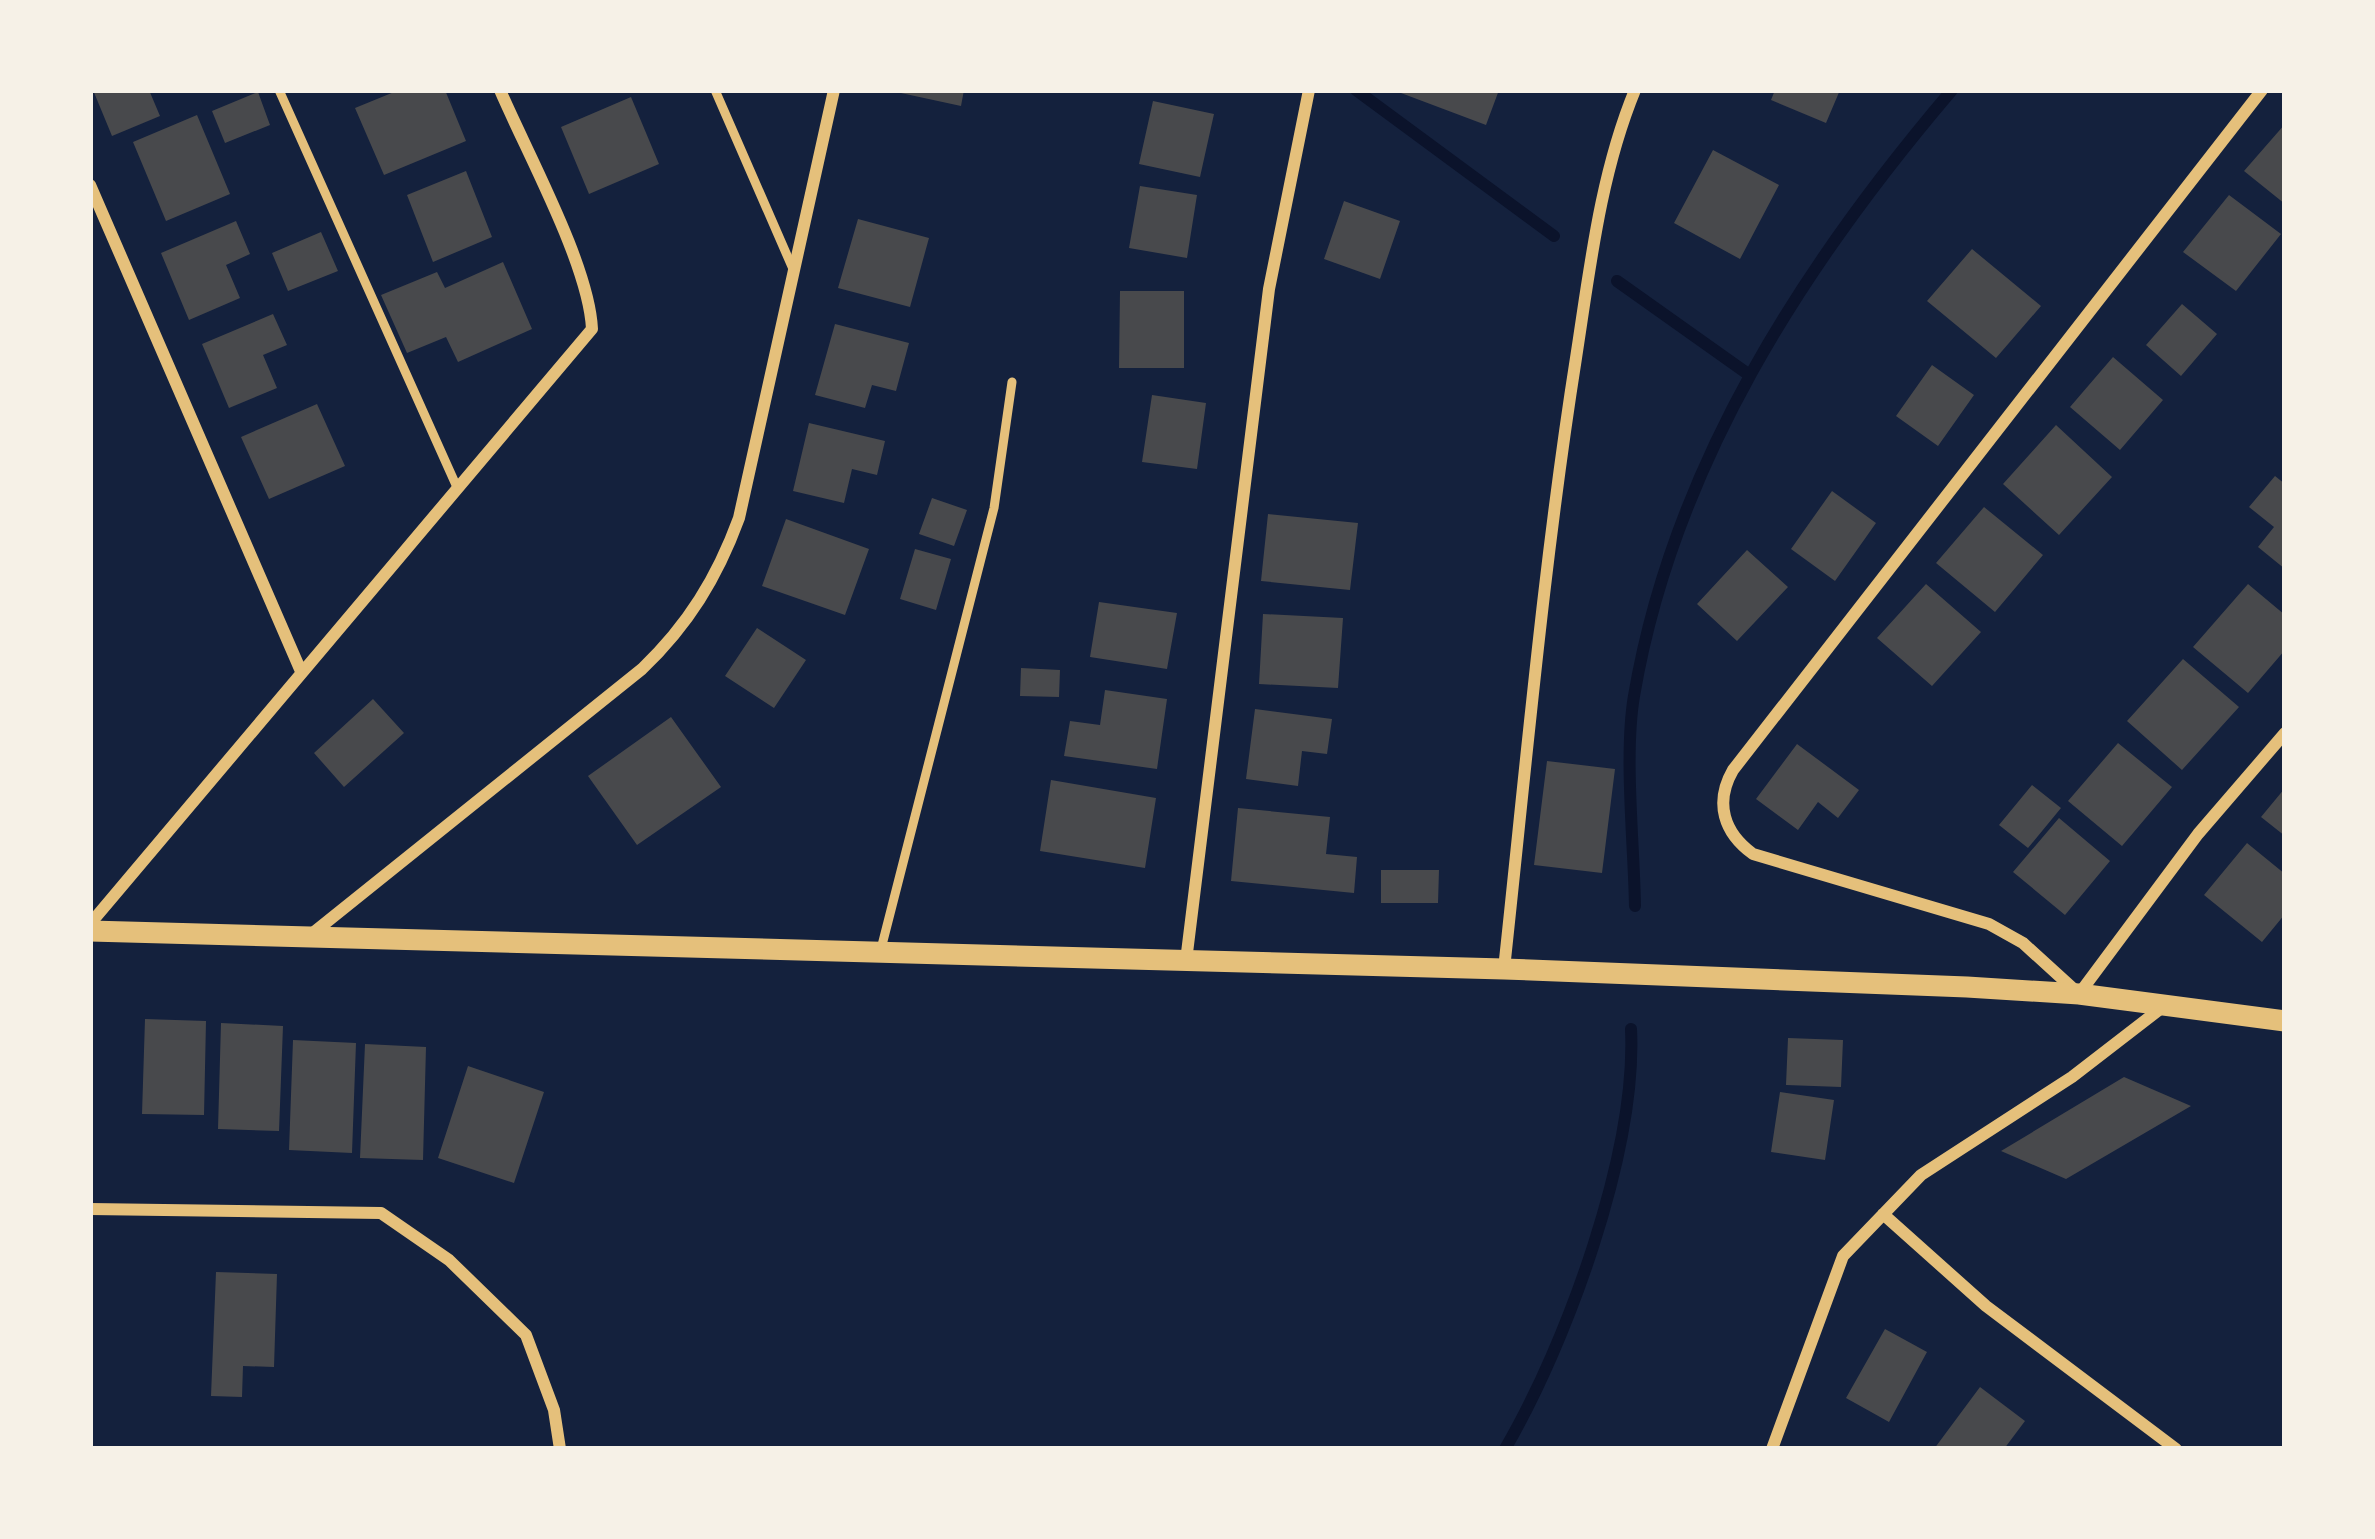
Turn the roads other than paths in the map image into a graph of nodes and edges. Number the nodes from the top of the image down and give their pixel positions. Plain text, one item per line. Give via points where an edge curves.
1 (279, 90) edge
2 (500, 90) edge
3 (715, 90) edge
4 (834, 90) edge
5 (1309, 90) edge
6 (1635, 90) edge
7 (2262, 90) edge
8 (90, 185) edge
9 (793, 269) junction
10 (1012, 382) dead end
11 (456, 485) junction
12 (300, 669) junction
13 (2285, 734) edge
14 (90, 927) edge
15 (307, 937) junction
16 (880, 953) junction
17 (1186, 963) junction
18 (1504, 969) junction
19 (2079, 994) junction
20 (2165, 1006) junction
21 (2285, 1021) edge
22 (90, 1209) edge
23 (1883, 1214) junction
24 (560, 1449) edge
25 (1772, 1449) edge
26 (2176, 1449) edge

1 - 11 lane
2 - 11 street via 592,329
3 - 9 lane
4 - 9 street
5 - 17 street via 1268,290
6 - 18 street via 1598,230 1559,470
7 - 19 street via 1723,787 1727,827 1754,854 1989,924
8 - 12 street
9 - 15 street via 739,518 713,583 673,639
10 - 16 lane via 994,508
11 - 12 street
12 - 14 street
13 - 19 street via 2198,834
14 - 15 street
15 - 16 street
16 - 17 street
17 - 18 street
18 - 19 street
19 - 20 street
20 - 21 street
20 - 23 street via 1921,1175
22 - 24 street via 381,1213 449,1259 526,1336
23 - 25 street via 1833,1277
23 - 26 street via 1987,1306

